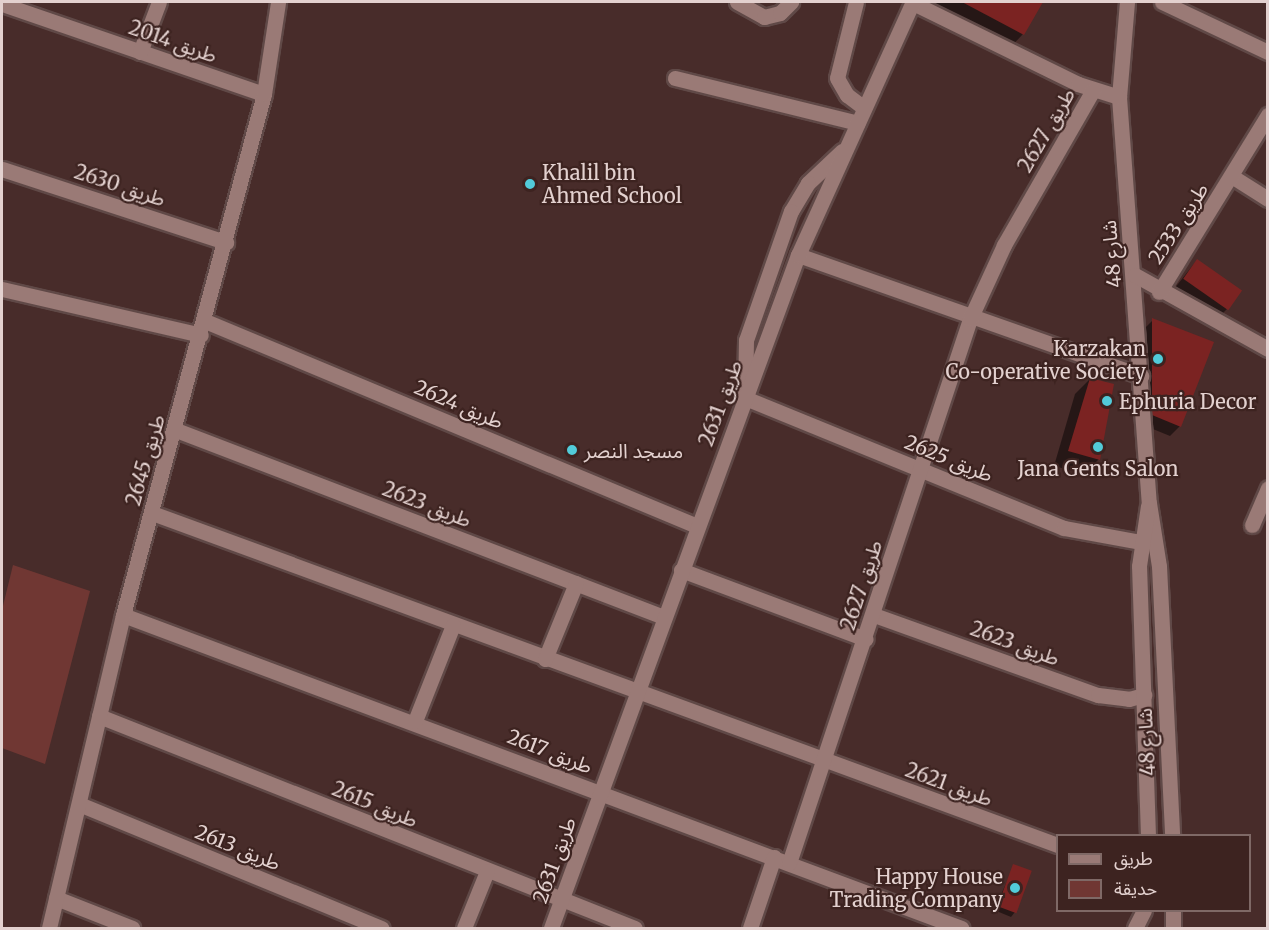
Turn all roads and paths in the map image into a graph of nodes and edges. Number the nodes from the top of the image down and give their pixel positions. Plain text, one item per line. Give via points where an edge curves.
1 (159, 2) edge
2 (278, 2) edge
3 (737, 2) edge
4 (791, 2) edge
5 (856, 2) edge
6 (913, 2) edge
7 (1127, 2) edge
8 (1162, 2) edge
9 (2, 4) edge
10 (140, 51) junction
11 (1268, 52) edge
12 (675, 78) dead end
13 (1093, 90) junction
14 (264, 94) junction
15 (1119, 97) junction
16 (864, 108) junction
17 (1268, 115) edge
18 (858, 123) junction
19 (846, 147) junction
20 (2, 169) edge
21 (1233, 177) junction
22 (1268, 199) edge
23 (226, 242) junction
24 (798, 255) junction
25 (1134, 275) junction
26 (2, 289) edge
27 (1159, 292) junction
28 (970, 319) junction
29 (203, 328) junction
30 (1268, 349) edge
31 (1141, 376) junction
32 (745, 399) junction
33 (176, 430) junction
34 (920, 469) junction
35 (1268, 488) edge
36 (1149, 503) junction
37 (152, 513) junction
38 (1252, 525) dead end
39 (697, 526) junction
40 (1141, 542) junction
41 (681, 570) junction
42 (576, 583) junction
43 (123, 615) junction
44 (874, 615) junction
45 (664, 617) junction
46 (453, 625) junction
47 (866, 639) junction
48 (545, 659) junction
49 (638, 694) junction
50 (1144, 695) junction
51 (99, 716) junction
52 (415, 721) junction
53 (827, 762) junction
54 (602, 794) junction
55 (78, 804) junction
56 (1148, 834) edge
57 (1172, 834) edge
58 (1056, 844) edge
59 (774, 857) junction
60 (789, 862) junction
61 (487, 871) junction
62 (56, 898) junction
63 (561, 901) junction
64 (1143, 912) edge
65 (1173, 912) edge
66 (49, 928) edge
67 (132, 928) edge
68 (382, 928) edge
69 (464, 928) edge
70 (551, 928) edge
71 (636, 928) edge
72 (750, 928) edge
73 (961, 928) edge
74 (1135, 928) edge
75 (1173, 928) edge

1 - 10 street
2 - 14 street, طريق 2645
3 - 4 street via 764,17 780,13
5 - 16 street via 837,78 847,95
6 - 13 street, طريق 2631
6 - 16 street, طريق 2631
7 - 15 street, شارع 48
8 - 11 street
9 - 10 street, طريق 2014
10 - 14 street, طريق 2014
12 - 18 street
13 - 15 street, طريق 2631
13 - 28 street, طريق 2627 via 1004,245
14 - 23 street, طريق 2645
15 - 25 street, شارع 48
16 - 18 street, طريق 2631
17 - 21 street, طريق 2533
18 - 19 street, طريق 2631
19 - 24 street, طريق 2631
19 - 32 street via 819,171 791,211 746,340
20 - 23 street, طريق 2630
21 - 22 street, طريق 2533
21 - 27 street, طريق 2533
23 - 29 street, طريق 2645
24 - 28 street
24 - 32 street, طريق 2631
25 - 27 street, طريق 2533
25 - 31 street, شارع 48
26 - 29 street, طريق 2624
27 - 30 street, طريق 2533
28 - 31 street
28 - 34 street, طريق 2627
29 - 33 street, طريق 2645
29 - 39 street, طريق 2624
31 - 36 street, شارع 48
32 - 34 street, طريق 2625
32 - 39 street, طريق 2631
33 - 37 street, طريق 2645
33 - 42 street, طريق 2623
34 - 40 street, طريق 2625 via 1064,528
34 - 44 street, طريق 2627
35 - 38 street
36 - 40 street, شارع 48
36 - 57 street, شارع 48 via 1159,566
37 - 43 street, طريق 2645
37 - 46 street, طريق 2621
39 - 41 street, طريق 2631
40 - 50 street, شارع 48
41 - 45 street, طريق 2631
41 - 47 street
42 - 45 street, طريق 2623
42 - 48 street
43 - 51 street, طريق 2645
43 - 52 street, طريق 2617
44 - 47 street, طريق 2627
44 - 50 street, طريق 2623 via 1098,695 1129,699
45 - 49 street, طريق 2631
46 - 48 street, طريق 2621
46 - 52 street
47 - 53 street, طريق 2627
48 - 49 street, طريق 2621
49 - 53 street, طريق 2621
49 - 54 street, طريق 2631
50 - 56 street, شارع 48
51 - 55 street, طريق 2645
51 - 61 street, طريق 2615
52 - 54 street, طريق 2617
53 - 58 street, طريق 2621
53 - 60 street, طريق 2627
54 - 59 street, طريق 2617
54 - 63 street, طريق 2631
55 - 62 street, طريق 2645
55 - 68 street, طريق 2613
59 - 60 street, طريق 2617
59 - 72 street
60 - 73 street, طريق 2617
61 - 63 street, طريق 2615
61 - 69 street
62 - 66 street, طريق 2645
62 - 67 street
63 - 70 street, طريق 2631
63 - 71 street, طريق 2615
64 - 74 street
65 - 75 street

